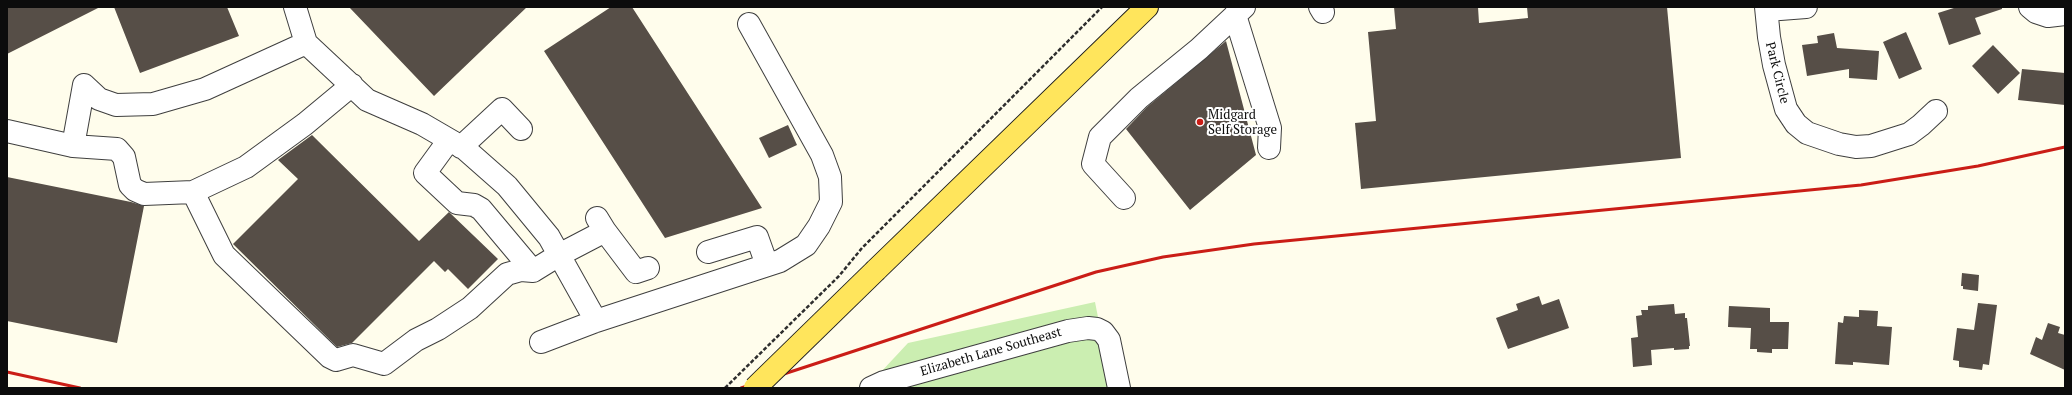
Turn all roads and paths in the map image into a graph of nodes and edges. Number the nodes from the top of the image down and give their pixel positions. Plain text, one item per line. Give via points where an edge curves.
1 (295, 7) edge
2 (1102, 7) edge
3 (1147, 7) edge
4 (1806, 7) edge
5 (2030, 7) edge
6 (1766, 9) edge
7 (1240, 11) edge
8 (2065, 14) edge
9 (749, 24) dead end
10 (306, 43) junction
11 (352, 85) junction
12 (1936, 111) dead end
13 (520, 129) dead end
14 (7, 132) edge
15 (455, 144) junction
16 (73, 146) junction
17 (1269, 148) dead end
18 (193, 192) junction
19 (1124, 198) dead end
20 (708, 252) dead end
21 (559, 255) junction
22 (767, 265) junction
23 (648, 268) dead end
24 (533, 271) junction
25 (596, 321) junction
26 (541, 342) dead end
27 (725, 388) edge
28 (755, 388) edge
29 (871, 388) edge
30 (1119, 388) edge

1 - 10 street
2 - 27 path via 862,248 839,276
3 - 28 main road, bridge
4 - 6 street
5 - 8 street via 2048,16
6 - 12 street, Park Circle via 1768,37 1786,109 1796,124 1807,133 1839,144 1872,146 1909,134
7 - 17 street via 1270,128
7 - 19 street via 1199,49 1139,98 1100,137 1093,164
9 - 22 street via 822,155 830,177 832,202 806,245 780,261
10 - 11 street
10 - 16 street via 205,88 153,104 116,105 99,99 84,85
11 - 15 street via 367,100 422,124
11 - 18 street via 305,124 246,167
13 - 15 street via 502,109
14 - 16 street
15 - 21 street via 507,186 549,237
15 - 24 street via 425,174 457,203 474,205 482,209
16 - 18 street via 117,149 124,157 130,184 144,194
18 - 24 street via 224,255 279,310 336,360 353,355 384,364 416,340 470,308 507,274 520,270
20 - 22 street via 757,238
21 - 23 street via 601,225 636,272
21 - 24 street
21 - 25 street
22 - 25 street
25 - 26 street
29 - 30 street, Elizabeth Lane Southeast via 884,382 1068,331 1088,328 1103,332 1109,340

